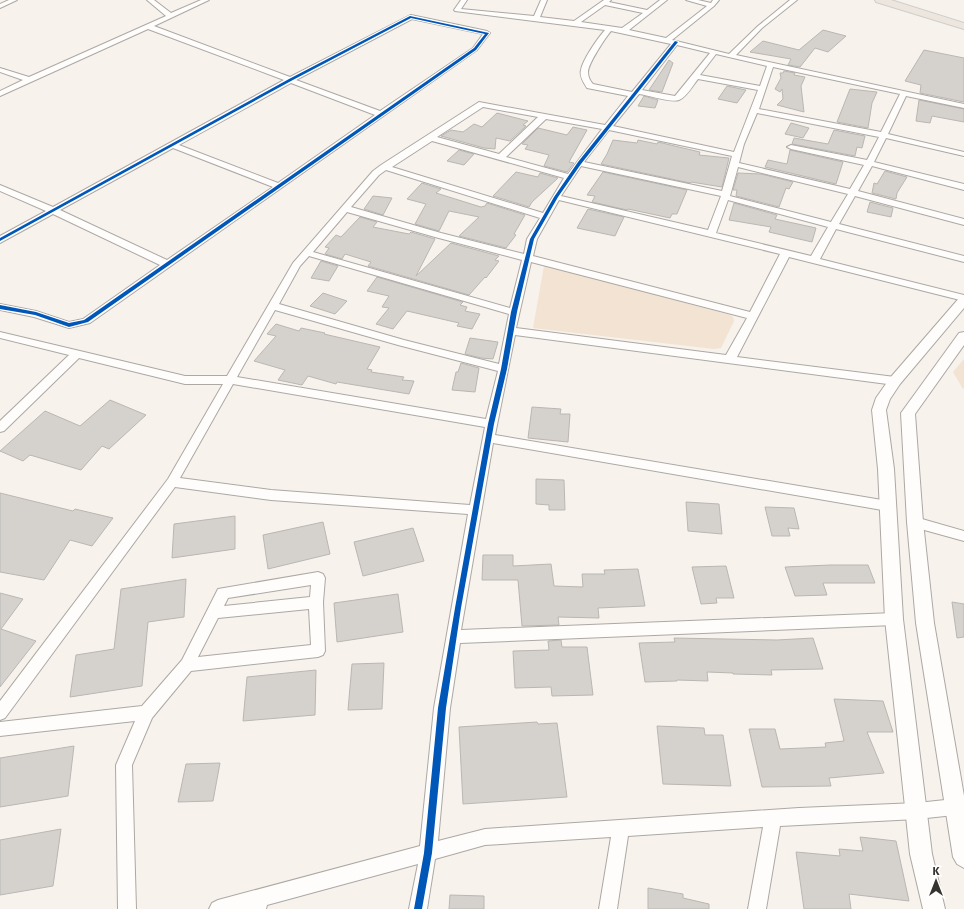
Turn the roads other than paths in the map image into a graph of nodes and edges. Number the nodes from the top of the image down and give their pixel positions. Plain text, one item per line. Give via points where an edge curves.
1 (14, 0) edge
2 (150, 0) edge
3 (206, 0) edge
4 (464, 0) edge
5 (544, 0) edge
6 (664, 0) edge
7 (689, 0) edge
8 (718, 0) edge
9 (794, 0) edge
10 (880, 0) edge
11 (898, 0) edge
12 (606, 1) edge
13 (712, 5) junction
14 (0, 6) edge
15 (648, 12) junction
16 (170, 16) junction
17 (536, 18) junction
18 (964, 20) edge
19 (576, 23) junction
20 (148, 26) junction
21 (964, 26) edge
22 (610, 28) junction
23 (624, 30) junction
24 (667, 40) junction
25 (676, 42) junction
26 (714, 52) junction
27 (731, 56) junction
28 (771, 64) junction
29 (0, 70) edge
30 (696, 76) junction
31 (29, 80) junction
32 (290, 80) junction
33 (762, 89) junction
34 (635, 93) junction
35 (904, 93) junction
36 (0, 94) edge
37 (964, 106) edge
38 (754, 110) junction
39 (380, 114) junction
40 (544, 116) junction
41 (609, 128) junction
42 (883, 136) junction
43 (431, 138) junction
44 (173, 145) junction
45 (791, 148) dead end
46 (964, 154) edge
47 (501, 157) junction
48 (735, 160) junction
49 (869, 163) junction
50 (579, 164) junction
51 (384, 167) junction
52 (570, 177) junction
53 (279, 186) junction
54 (964, 187) edge
55 (0, 188) edge
56 (852, 192) junction
57 (725, 196) junction
58 (556, 197) junction
59 (345, 208) junction
60 (54, 211) junction
61 (544, 216) junction
62 (964, 222) edge
63 (833, 226) junction
64 (711, 234) junction
65 (0, 240) edge
66 (307, 253) junction
67 (786, 253) junction
68 (528, 257) junction
69 (964, 259) edge
70 (814, 260) junction
71 (167, 264) junction
72 (964, 299) edge
73 (273, 306) junction
74 (0, 307) edge
75 (514, 312) junction
76 (754, 316) junction
77 (511, 331) junction
78 (0, 335) edge
79 (964, 336) edge
80 (78, 353) junction
81 (730, 360) junction
82 (504, 369) junction
83 (231, 380) junction
84 (895, 381) junction
85 (491, 424) junction
86 (0, 428) edge
87 (488, 438) junction
88 (172, 482) junction
89 (888, 506) junction
90 (475, 510) junction
91 (915, 522) junction
92 (964, 536) edge
93 (316, 602) junction
94 (214, 613) junction
95 (894, 619) junction
96 (453, 638) junction
97 (187, 665) junction
98 (0, 713) edge
99 (146, 713) junction
100 (0, 729) edge
101 (959, 806) edge
102 (917, 811) junction
103 (773, 818) junction
104 (621, 828) junction
105 (428, 852) junction
106 (964, 857) edge
107 (258, 903) edge
108 (127, 909) edge
109 (218, 909) edge
110 (418, 909) edge
111 (608, 909) edge
112 (757, 909) edge
113 (934, 909) edge

1 - 14 street
2 - 16 street
3 - 16 street
4 - 17 street via 457,10
5 - 17 street
6 - 15 street
7 - 13 street
8 - 13 street
9 - 27 street
10 - 21 main road
11 - 18 main road
12 - 15 street
12 - 19 street
13 - 24 street
15 - 23 street
16 - 20 street
17 - 19 street
19 - 22 street
20 - 31 street
20 - 32 street
22 - 23 street
22 - 34 street via 599,41 584,71 586,80 590,86
23 - 24 street
24 - 25 street
25 - 26 street
25 - 34 street
26 - 27 street
26 - 30 street
27 - 28 street
28 - 33 street
28 - 35 street
29 - 31 street
30 - 33 street
30 - 34 street via 677,98
31 - 36 street
32 - 39 street
32 - 39 street via 411,17 487,33 475,49
32 - 44 street
33 - 38 street
34 - 41 street
35 - 37 street
35 - 42 street
38 - 42 street
38 - 48 street
39 - 53 street
40 - 41 street
40 - 43 street via 482,104
40 - 47 street
41 - 48 street
41 - 50 street
42 - 46 street
42 - 49 street
43 - 47 street
43 - 51 street
44 - 53 street
44 - 60 street
45 - 49 street
47 - 52 street
48 - 56 street
48 - 57 street
49 - 54 street
49 - 56 street
50 - 52 street
50 - 57 street
51 - 59 street
51 - 61 street
52 - 58 street
53 - 71 street
55 - 60 street
56 - 62 street
56 - 63 street
57 - 63 street
57 - 64 street
58 - 61 street
58 - 64 street
59 - 66 street
59 - 68 street via 438,235
60 - 65 street
60 - 71 street
61 - 68 street via 532,239
63 - 69 street
63 - 70 street
64 - 67 street
66 - 73 street via 296,265
66 - 75 street
67 - 70 street
67 - 76 street
68 - 75 street
68 - 76 street
70 - 72 street
71 - 74 street via 86,321 69,325 36,314
72 - 84 street
73 - 82 street
73 - 83 street
75 - 77 street
76 - 81 street
77 - 81 street
77 - 82 street
78 - 80 street
79 - 91 street via 908,413
80 - 83 street via 185,380
80 - 86 street
81 - 84 street
82 - 85 street
83 - 85 street
83 - 88 street
84 - 89 street via 883,398 879,410
85 - 87 street
87 - 89 street
87 - 90 street
88 - 90 street via 271,495
88 - 98 street
89 - 95 street
90 - 96 street
91 - 92 street
91 - 101 street via 925,624
93 - 94 street
93 - 94 street via 318,578 223,593
93 - 97 street via 318,650
94 - 97 street
95 - 96 street
95 - 102 street
96 - 105 street via 442,708
97 - 99 street
99 - 100 street
99 - 108 street via 124,765
101 - 102 street
101 - 106 street
102 - 103 street
102 - 113 street via 921,854
103 - 104 street
103 - 112 street
104 - 105 street via 485,838
104 - 111 street
105 - 107 street
105 - 110 street
107 - 109 street

